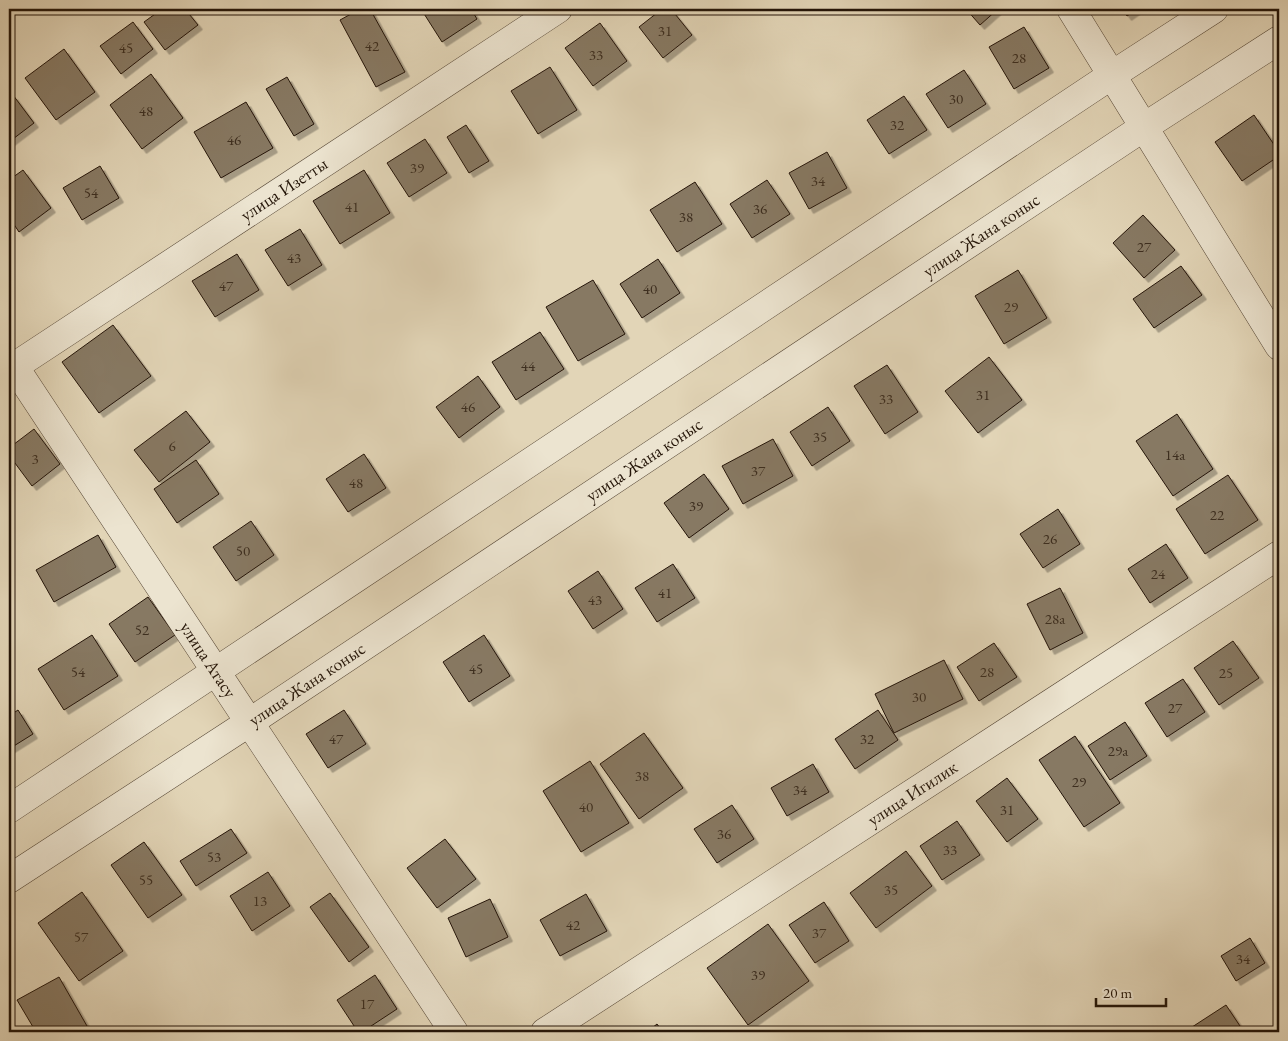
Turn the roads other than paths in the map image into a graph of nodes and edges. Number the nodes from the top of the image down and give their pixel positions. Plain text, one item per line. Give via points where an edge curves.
1 (558, 9) edge
2 (1071, 9) edge
3 (1214, 9) edge
4 (1279, 40) edge
5 (1112, 75) junction
6 (1144, 127) junction
7 (1279, 346) edge
8 (10, 366) edge
9 (1279, 555) edge
10 (216, 671) junction
11 (250, 722) junction
12 (9, 809) edge
13 (9, 879) edge
14 (454, 1032) edge
15 (545, 1032) edge

1 - 8 street, улица Изетты
2 - 5 street
3 - 5 street
4 - 6 street, улица Жана коныс
5 - 6 street
5 - 10 street
6 - 7 street
6 - 11 street, улица Жана коныс
8 - 10 street, улица Атасу
9 - 15 street, улица Игилик
10 - 11 street, улица Атасу
10 - 12 street
11 - 13 street, улица Жана коныс
11 - 14 street, улица Атасу

